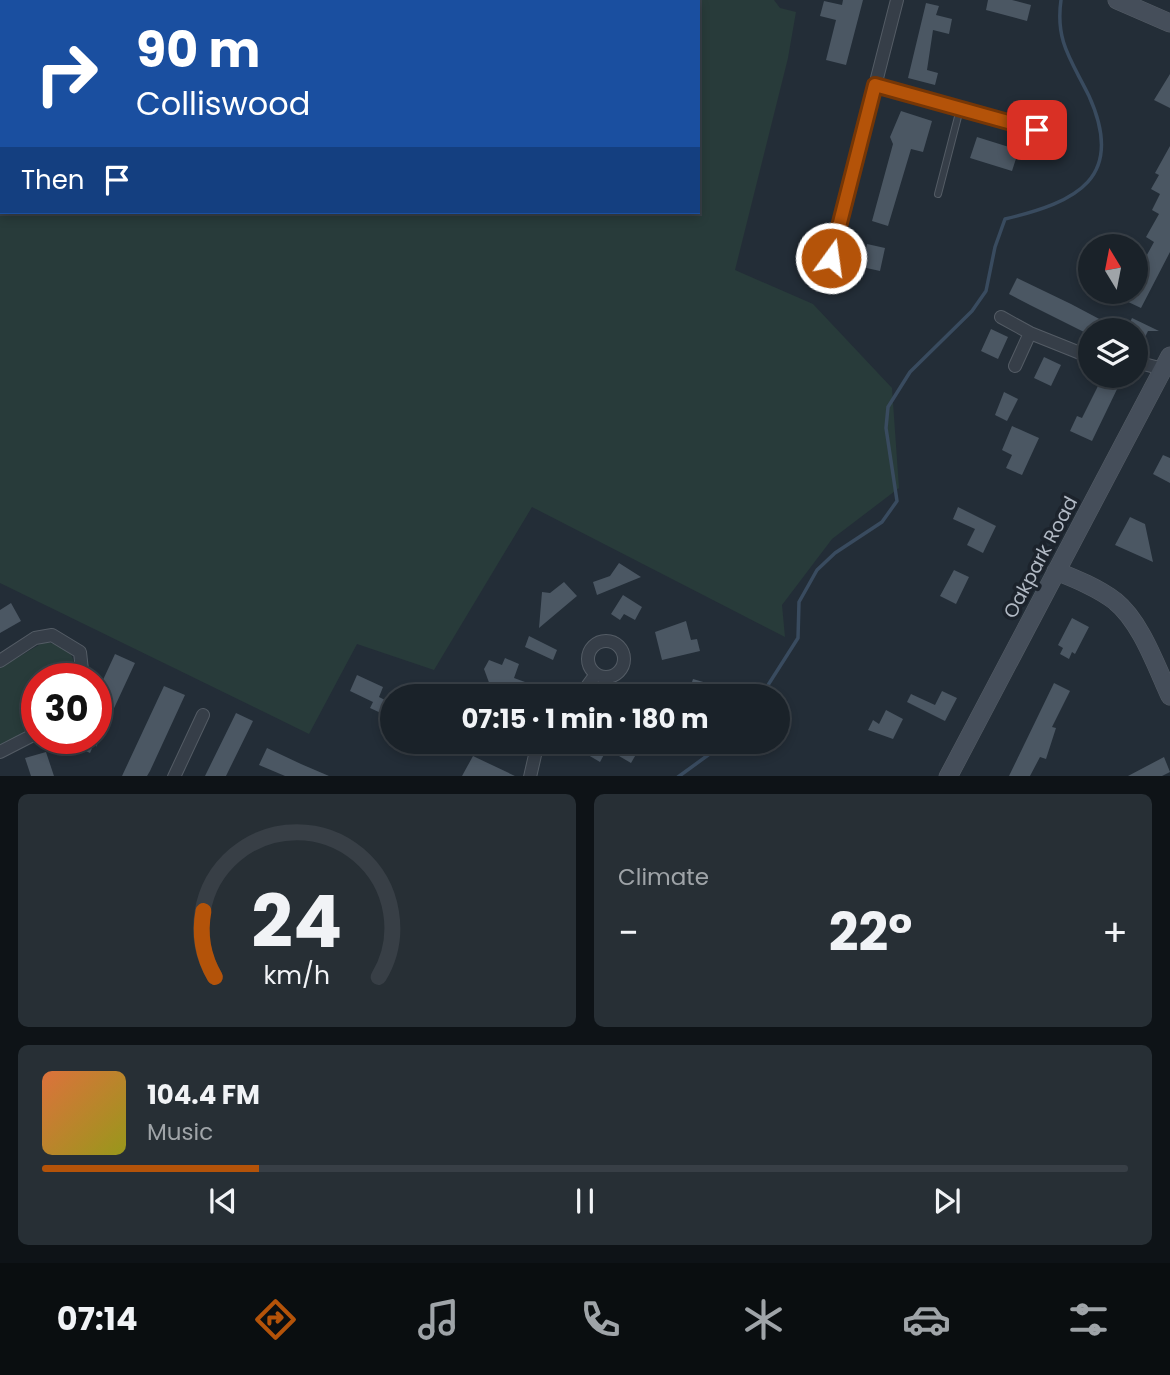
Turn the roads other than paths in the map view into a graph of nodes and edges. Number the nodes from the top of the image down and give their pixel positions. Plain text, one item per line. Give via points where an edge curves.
1 (897, 0) edge
2 (1117, 0) edge
3 (1170, 23) edge
4 (875, 85) junction
5 (960, 109) junction
6 (1037, 130) dead end
7 (937, 194) dead end
8 (831, 258) dead end
9 (1000, 317) dead end
10 (1030, 333) junction
11 (1078, 352) edge
12 (1148, 362) edge
13 (1166, 363) edge
14 (1015, 366) dead end
15 (1056, 570) junction
16 (0, 661) edge
17 (81, 663) edge
18 (596, 674) dead end
19 (589, 684) edge
20 (1170, 696) edge
21 (203, 715) dead end
22 (21, 741) edge
23 (0, 752) edge
24 (535, 754) edge
25 (174, 776) edge
26 (530, 776) edge
27 (948, 776) edge

1 - 4 street
2 - 3 main road
4 - 5 street
4 - 8 street
5 - 6 street
5 - 7 lane
9 - 10 street
10 - 11 street
10 - 14 street
12 - 13 street
13 - 15 main road, Oakpark Road
15 - 20 main road via 1121,607
15 - 27 main road, Oakpark Road
16 - 17 street via 35,638 52,635 80,652
18 - 19 street
21 - 25 street
22 - 23 street
24 - 26 street

